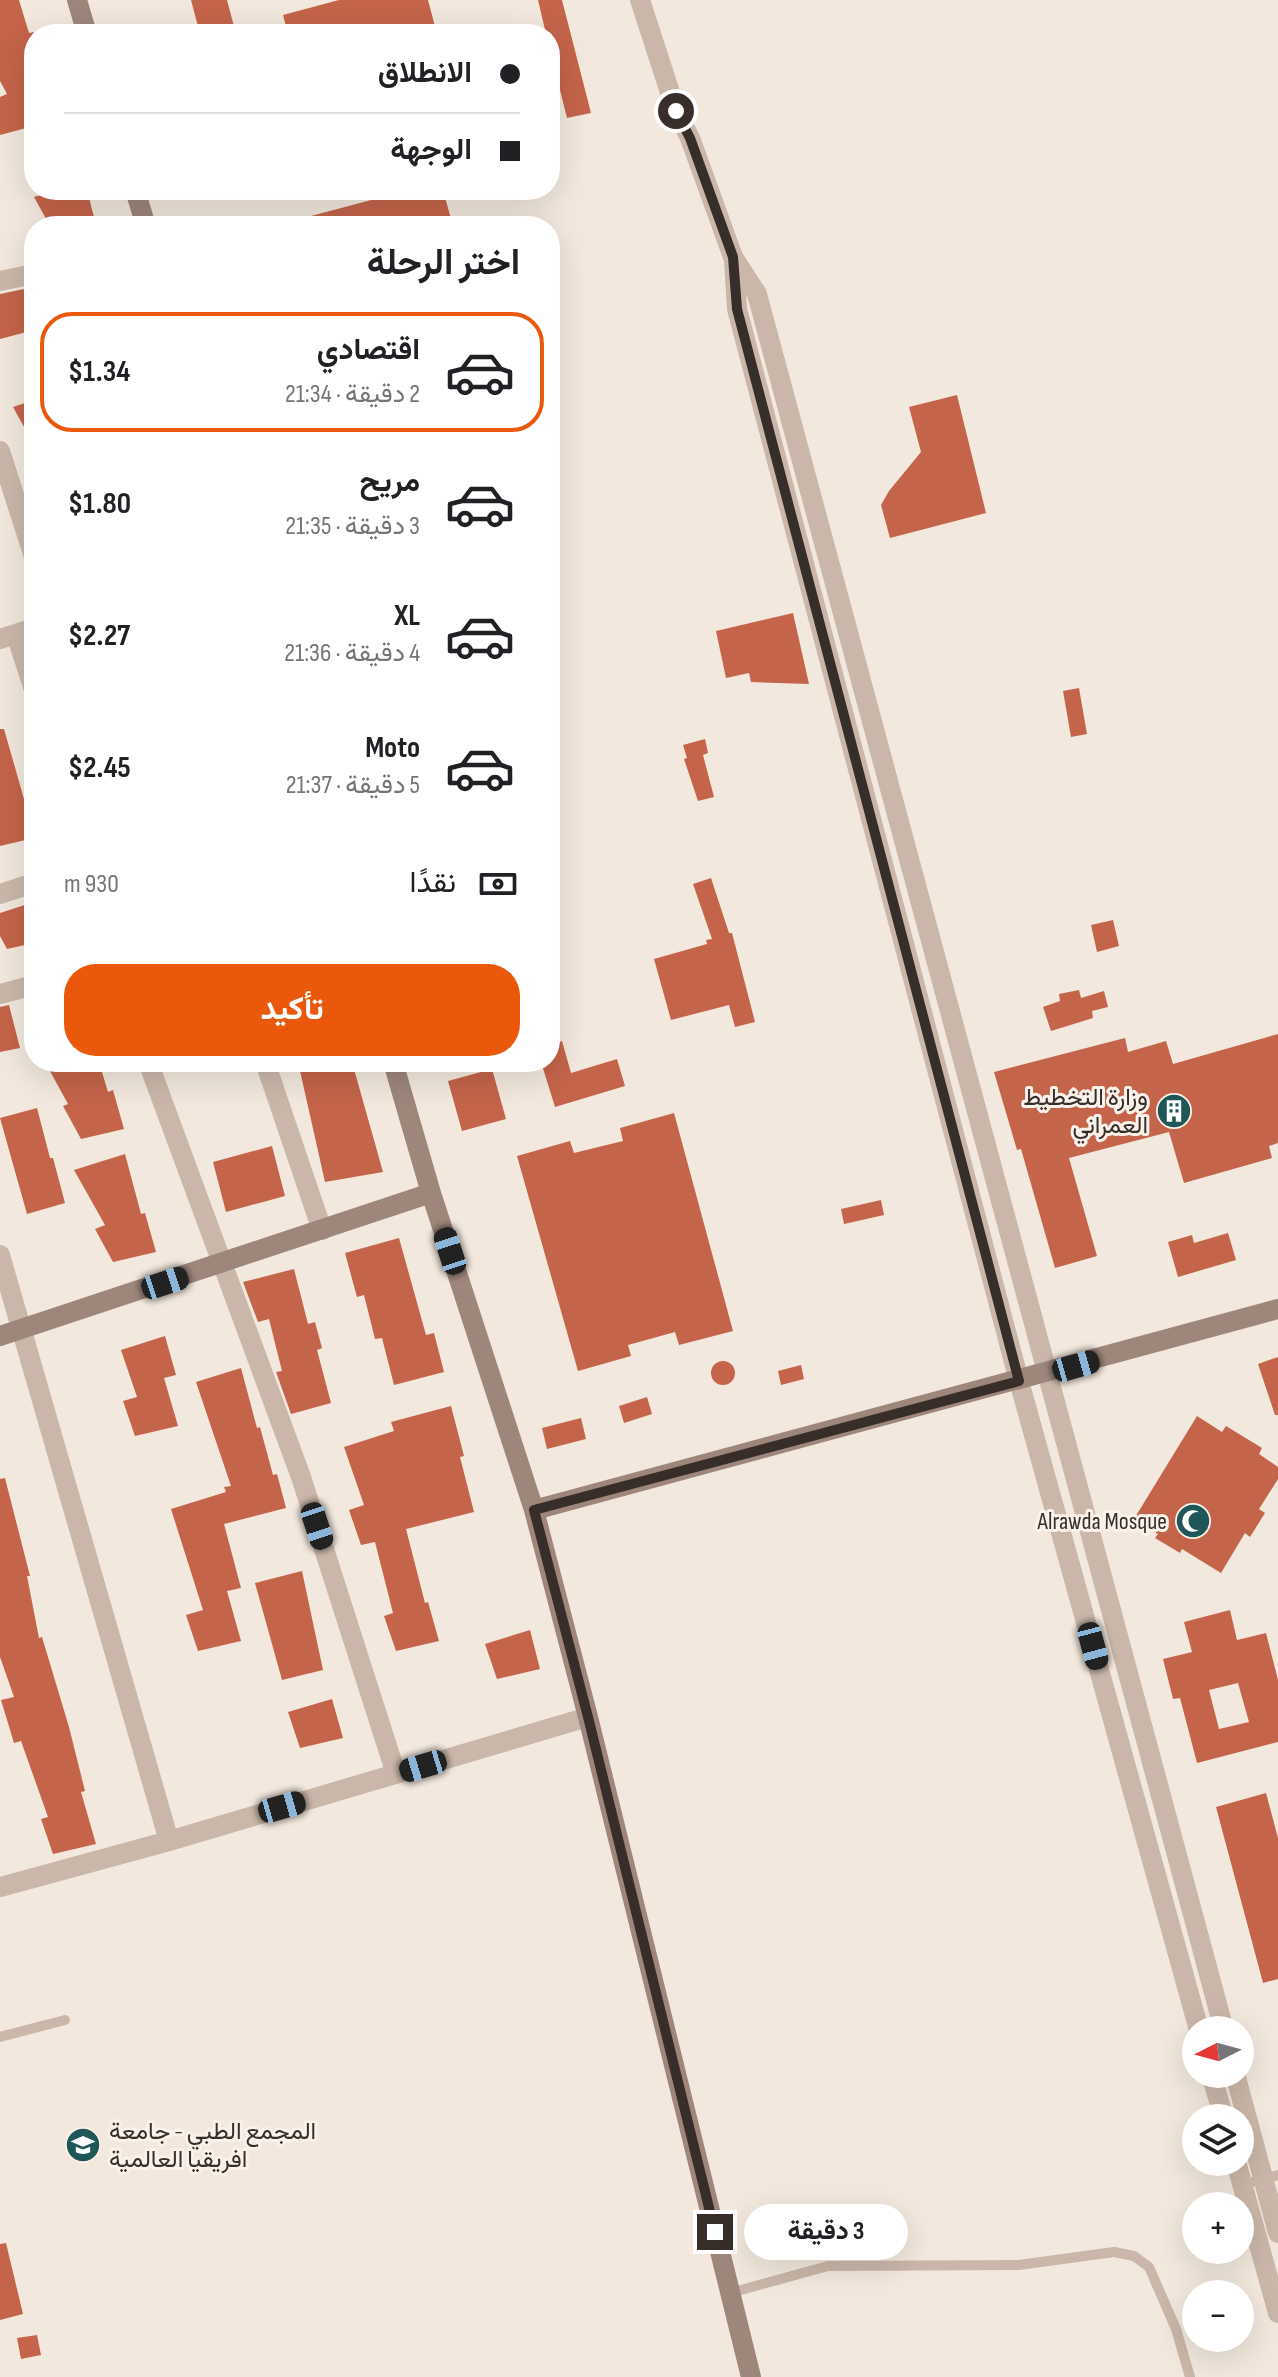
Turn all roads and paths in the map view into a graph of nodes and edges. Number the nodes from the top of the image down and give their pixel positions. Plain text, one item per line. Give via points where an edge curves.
1 (77, 0) edge
2 (640, 0) edge
3 (84, 24) edge
4 (733, 257) junction
5 (24, 276) edge
6 (0, 281) edge
7 (0, 451) edge
8 (24, 526) edge
9 (17, 634) edge
10 (24, 657) edge
11 (24, 886) edge
12 (0, 894) edge
13 (24, 988) edge
14 (0, 994) edge
15 (152, 1072) edge
16 (268, 1072) edge
17 (396, 1072) edge
18 (431, 1193) junction
19 (322, 1230) junction
20 (0, 1255) edge
21 (221, 1264) junction
22 (1278, 1309) edge
23 (23, 1329) junction
24 (0, 1336) edge
25 (1047, 1374) junction
26 (1019, 1381) junction
27 (534, 1510) junction
28 (588, 1717) junction
29 (396, 1774) junction
30 (169, 1841) junction
31 (0, 1887) edge
32 (1195, 2016) edge
33 (1220, 2016) edge
34 (65, 2020) dead end
35 (0, 2037) edge
36 (1240, 2088) edge
37 (1240, 2176) edge
38 (1271, 2177) edge
39 (1242, 2185) junction
40 (1278, 2233) edge
41 (730, 2293) junction
42 (1278, 2313) edge
43 (751, 2377) edge
44 (1190, 2377) edge

1 - 3 street
2 - 4 street
4 - 25 street via 757,294
4 - 26 street via 737,309
5 - 6 street
7 - 8 street
9 - 10 street
11 - 12 street
13 - 14 street
15 - 21 street
16 - 19 street
17 - 18 street
18 - 19 street
18 - 27 street
19 - 21 street
20 - 23 street
21 - 23 street
21 - 29 street via 301,1477
22 - 25 street
23 - 24 street
23 - 30 street
25 - 26 street
25 - 33 street
26 - 27 street
26 - 32 street
27 - 28 street
28 - 29 street
28 - 41 street
29 - 30 street
30 - 31 street
34 - 35 lane
36 - 38 street
37 - 39 street
38 - 39 lane
38 - 40 street
39 - 42 street
41 - 43 street
41 - 44 lane via 828,2266 1019,2265 1114,2252 1134,2256 1149,2267

